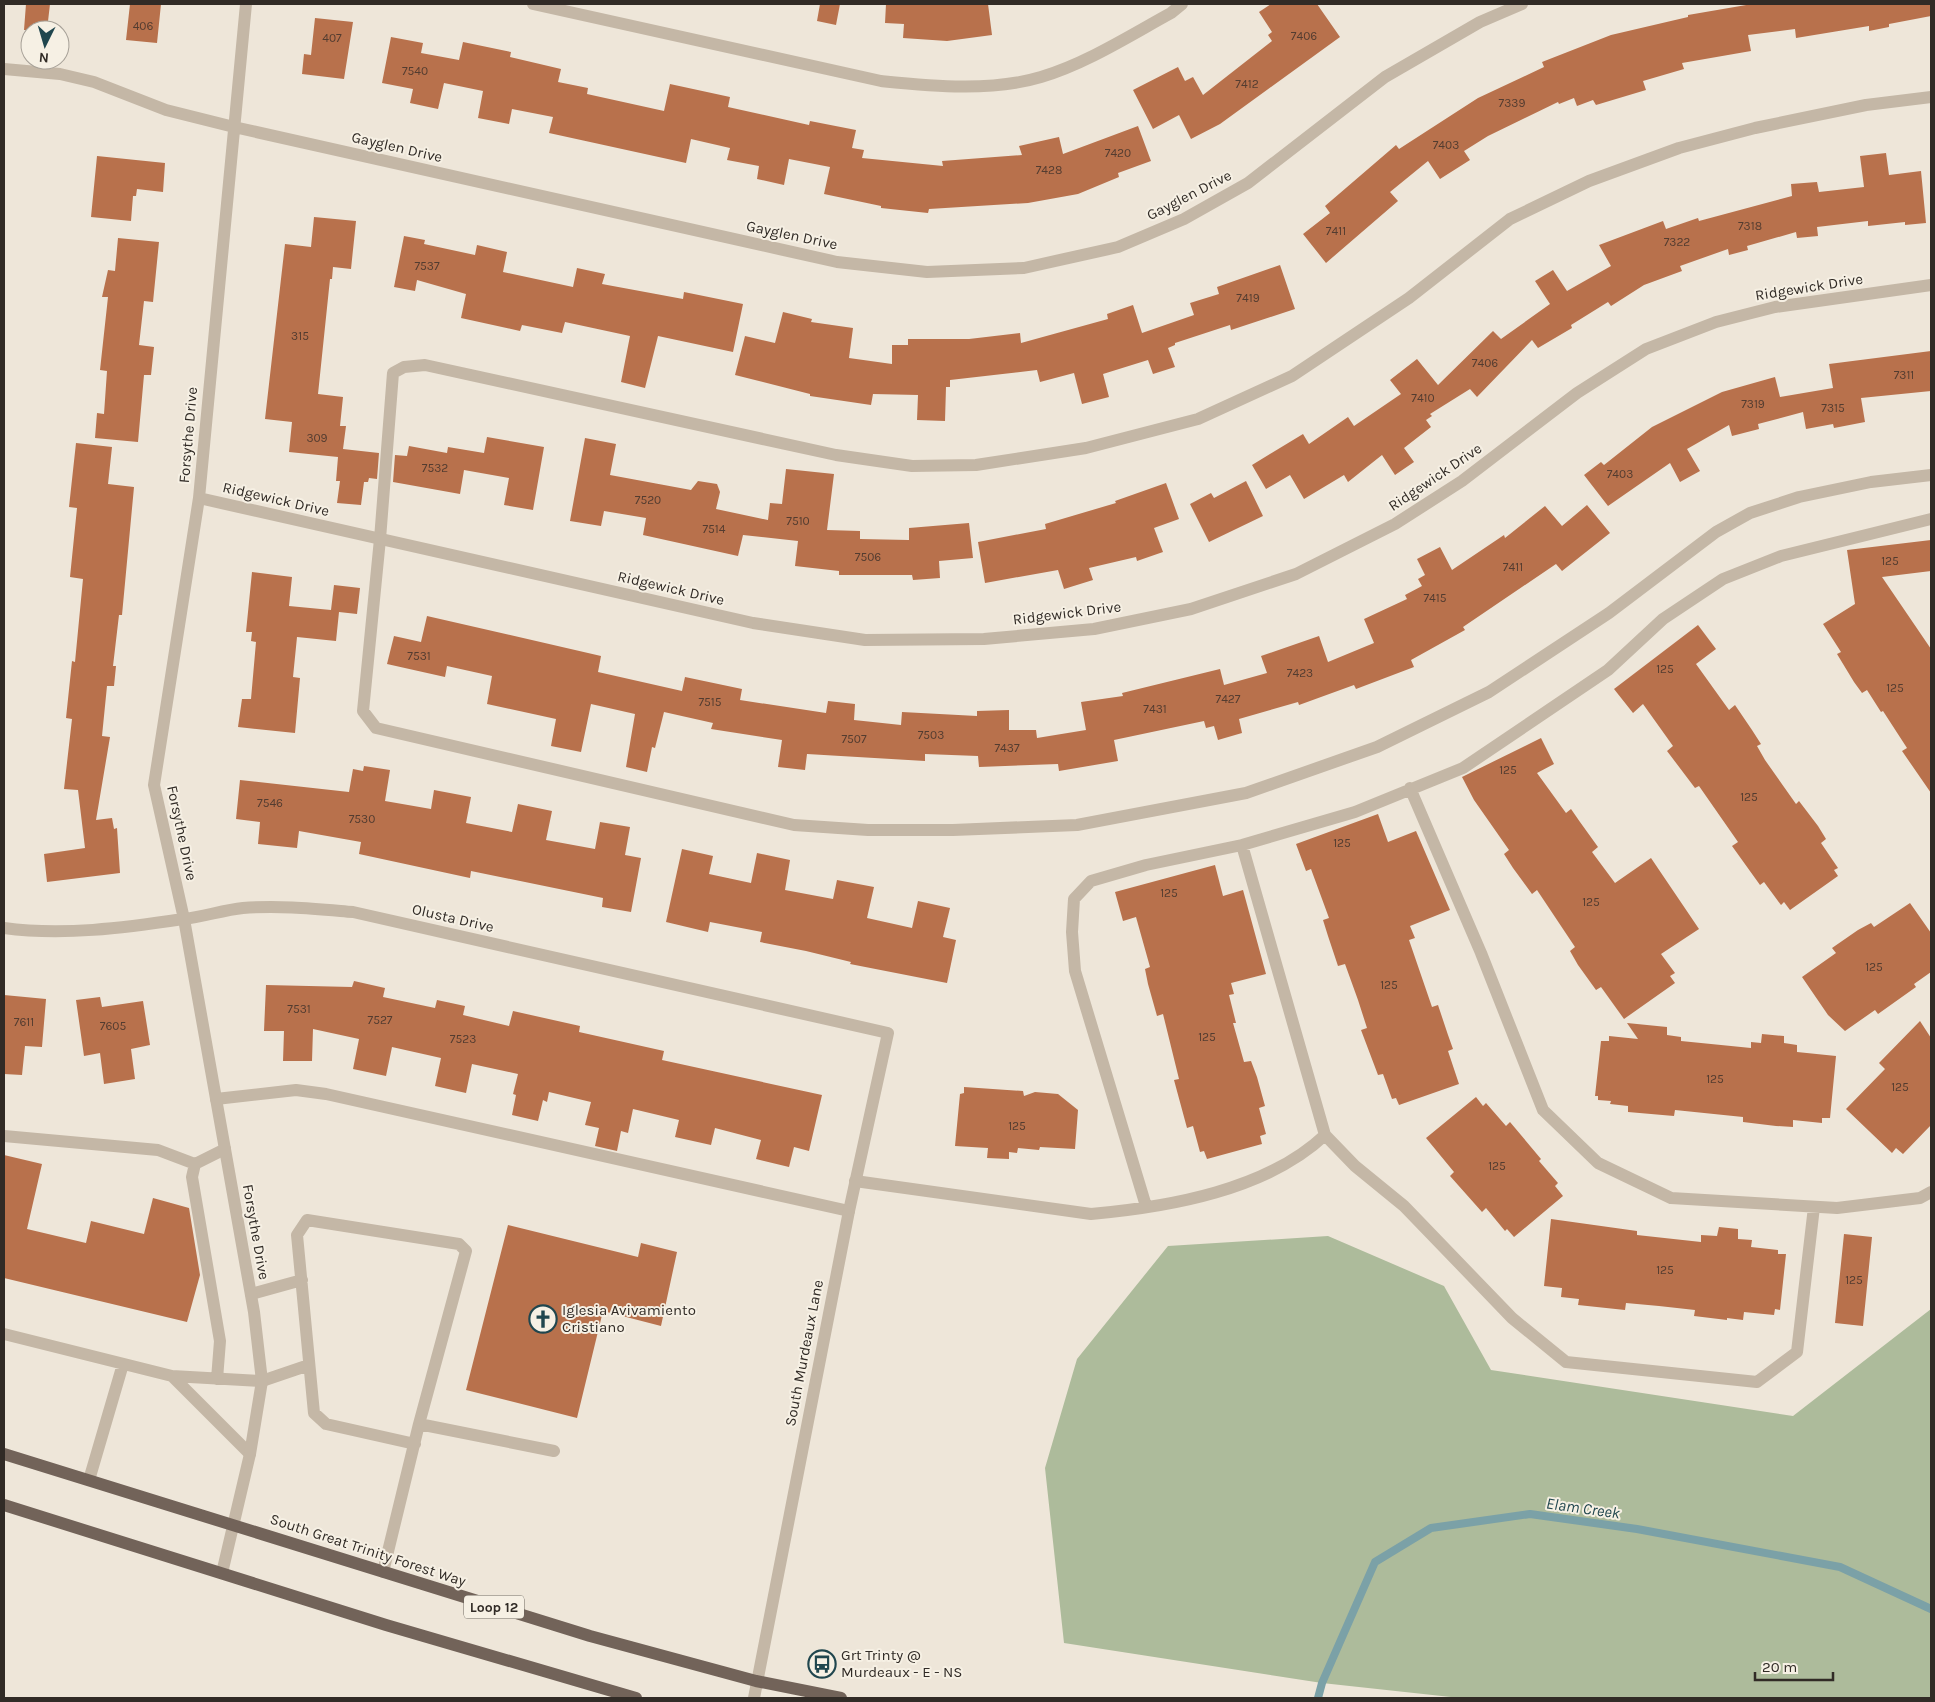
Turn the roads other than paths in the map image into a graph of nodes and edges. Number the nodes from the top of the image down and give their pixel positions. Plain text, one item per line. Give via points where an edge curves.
1 (246, 4) edge
2 (533, 4) edge
3 (1182, 4) edge
4 (1522, 4) edge
5 (4, 69) edge
6 (1931, 97) edge
7 (234, 127) junction
8 (1931, 285) edge
9 (1931, 476) edge
10 (199, 498) junction
11 (1931, 519) edge
12 (380, 539) junction
13 (1410, 788) junction
14 (1242, 845) junction
15 (184, 919) junction
16 (4, 928) edge
17 (888, 1033) joint
18 (216, 1098) junction
19 (1325, 1134) junction
20 (4, 1136) edge
21 (225, 1149) junction
22 (195, 1164) junction
23 (856, 1181) junction
24 (1931, 1192) edge
25 (1146, 1206) junction
26 (1814, 1207) junction
27 (849, 1211) junction
28 (302, 1280) junction
29 (250, 1294) junction
30 (4, 1334) edge
31 (123, 1364) junction
32 (309, 1365) junction
33 (172, 1376) junction
34 (217, 1379) junction
35 (262, 1381) junction
36 (419, 1424) junction
37 (414, 1444) junction
38 (554, 1451) dead end
39 (4, 1454) edge
40 (250, 1454) junction
41 (90, 1480) junction
42 (4, 1505) edge
43 (235, 1525) junction
44 (383, 1572) junction
45 (222, 1573) junction
46 (756, 1681) junction
47 (636, 1698) edge
48 (754, 1698) edge
49 (841, 1698) edge

1 - 7 street, Forsythe Drive
2 - 3 street via 881,81 936,86 970,86 1039,77 1078,64
4 - 7 street, Gayglen Drive via 1480,22 1385,77 1248,183 1184,219 1118,247 1024,268 927,272 837,262
5 - 7 street, Gayglen Drive via 60,74 94,82 166,110
6 - 12 street via 1866,104 1755,128 1679,148 1588,181 1510,219 1409,298 1292,376 1198,419 1086,448 976,465 912,466 836,455 425,365 404,367 393,373
7 - 10 street, Forsythe Drive
8 - 12 street, Ridgewick Drive via 1776,307 1716,322 1646,349 1576,393 1462,481 1387,528 1296,574 1191,609 1094,630 984,639 865,640 753,623
9 - 12 street via 1871,482 1799,497 1750,513 1716,532 1609,613 1489,692 1377,747 1246,793 1077,826 868,830 794,825 376,728 363,711
10 - 12 street, Ridgewick Drive
10 - 15 street, Forsythe Drive via 154,785
11 - 13 street via 1781,556 1723,579 1663,619 1608,670 1463,768
13 - 14 street via 1355,812
13 - 26 street via 1481,953 1543,1110 1598,1163 1671,1198
14 - 19 street
14 - 25 street via 1146,865 1091,881 1074,899 1075,971
15 - 16 street, Olusta Drive via 96,929 31,931
15 - 17 street, Olusta Drive via 242,908 288,906 353,912
15 - 18 street, Forsythe Drive
17 - 23 street, South Murdeaux Lane
18 - 21 street, Forsythe Drive
18 - 27 street via 296,1090 326,1094
19 - 25 street via 1294,1160 1237,1185 1187,1202
19 - 26 street via 1355,1166 1404,1206 1512,1318 1566,1362 1757,1382 1797,1352
20 - 22 street via 158,1150
21 - 22 street
21 - 29 street, Forsythe Drive
22 - 34 street via 192,1177 220,1341
23 - 25 street via 1091,1214
23 - 27 street, South Murdeaux Lane
24 - 26 street via 1920,1198 1837,1208
27 - 46 street, South Murdeaux Lane
28 - 29 street
28 - 32 street
28 - 36 street via 297,1235 307,1220 459,1244 466,1251
29 - 35 street, Forsythe Drive
30 - 31 street
31 - 33 street
31 - 41 street
32 - 35 street
32 - 37 street via 314,1413 326,1424
33 - 34 street
33 - 40 street
34 - 35 street
35 - 40 street, Forsythe Drive
36 - 37 street
36 - 38 street
37 - 44 street
39 - 41 main road, South Great Trinity Forest Way / Loop 12
40 - 43 street, Forsythe Drive
41 - 43 main road, South Great Trinity Forest Way / Loop 12
42 - 45 main road
43 - 44 main road, South Great Trinity Forest Way / Loop 12
43 - 45 street, Forsythe Drive
44 - 46 main road, South Great Trinity Forest Way / Loop 12 via 581,1633
45 - 47 main road
46 - 48 street, South Murdeaux Lane
46 - 49 main road, South Great Trinity Forest Way / Loop 12

